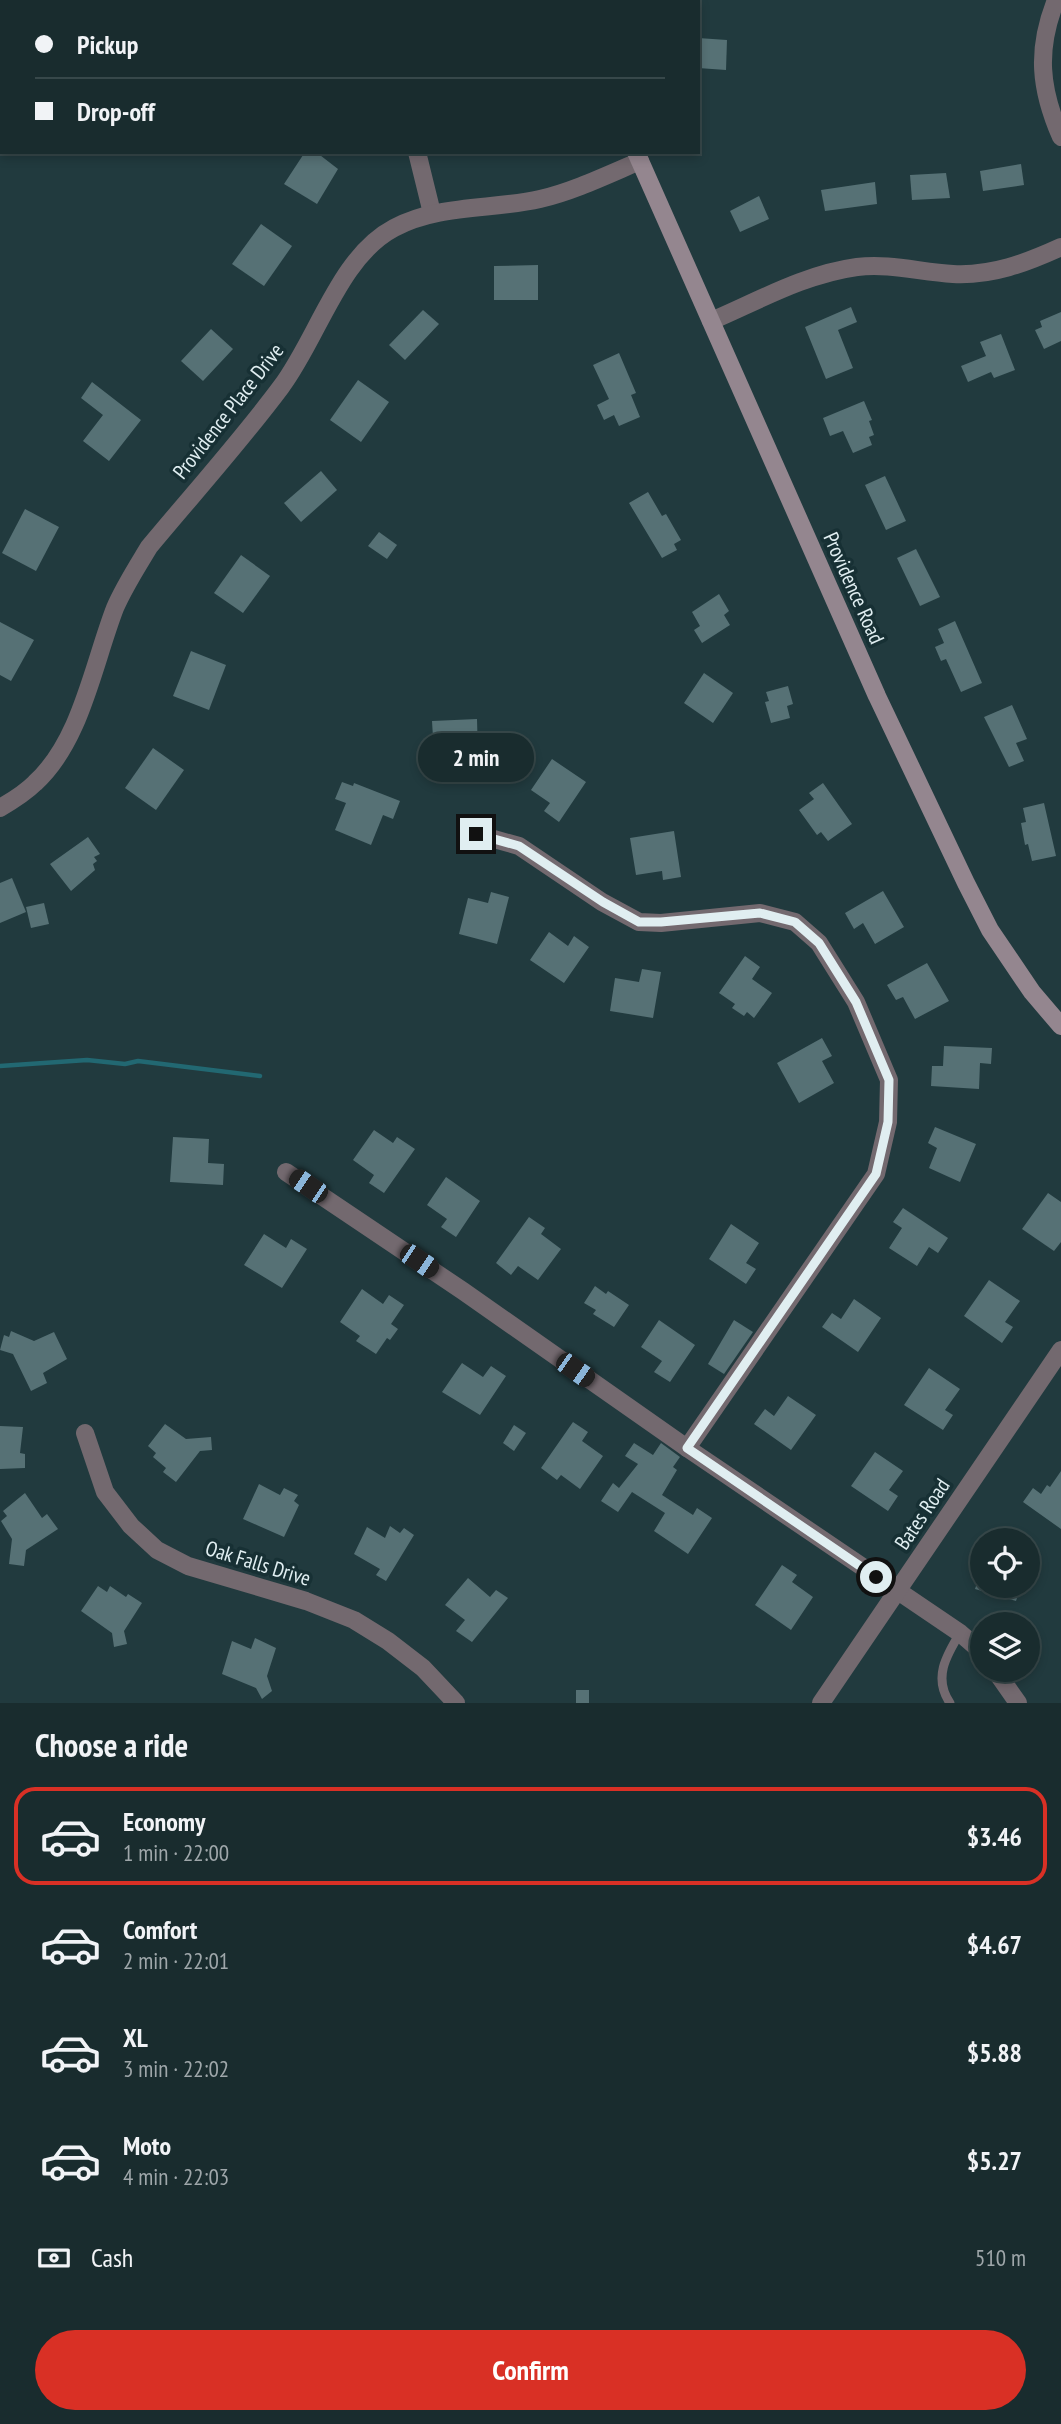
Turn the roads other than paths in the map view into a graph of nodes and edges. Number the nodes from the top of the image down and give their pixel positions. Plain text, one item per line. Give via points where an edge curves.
1 (1056, 0) edge
2 (1061, 137) edge
3 (417, 154) edge
4 (638, 157) edge
5 (432, 213) junction
6 (1061, 247) edge
7 (711, 321) junction
8 (0, 808) edge
9 (476, 834) dead end
10 (1061, 1026) edge
11 (286, 1172) dead end
12 (1061, 1350) edge
13 (85, 1433) dead end
14 (687, 1448) junction
15 (897, 1591) junction
16 (960, 1633) junction
17 (970, 1642) edge
18 (1003, 1682) edge
19 (456, 1703) edge
20 (821, 1703) edge
21 (950, 1703) edge
22 (1018, 1703) edge

1 - 2 street via 1044,41 1042,76
3 - 5 street
4 - 5 street, Providence Place Drive via 578,187 541,198
4 - 7 street, Providence Road
5 - 8 street, Providence Place Drive via 391,229 353,265 282,386 149,547 131,576 69,737 55,761 35,783
6 - 7 street via 992,272 954,274 884,266 833,271
7 - 10 street, Providence Road via 877,696 966,883 990,930
9 - 14 street via 519,846 639,922 760,913 795,922 819,943 856,1002 889,1080 888,1122 876,1174
11 - 14 street
12 - 15 street, Bates Road
13 - 19 street, Oak Falls Drive via 105,1492 157,1550 188,1566 354,1620 424,1668
14 - 15 street
15 - 16 street
15 - 20 street, Bates Road
16 - 17 street
16 - 21 lane via 942,1667 941,1682
18 - 22 street

